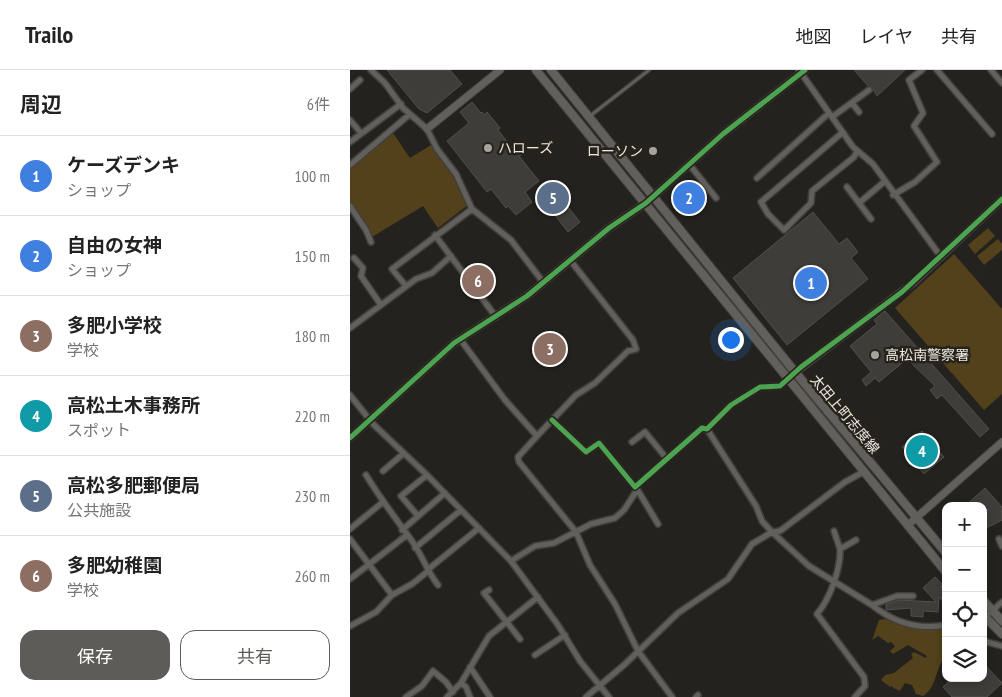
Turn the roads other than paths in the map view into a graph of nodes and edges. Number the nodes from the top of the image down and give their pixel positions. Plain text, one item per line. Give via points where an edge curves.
1 (371, 70) edge
2 (500, 70) edge
3 (536, 70) edge
4 (552, 70) edge
5 (648, 70) edge
6 (922, 70) edge
7 (938, 70) edge
8 (991, 70) edge
9 (801, 71) edge
10 (350, 79) edge
11 (360, 80) dead end
12 (1002, 83) edge
13 (352, 87) edge
14 (869, 90) dead end
15 (852, 103) junction
16 (401, 104) junction
17 (859, 112) dead end
18 (410, 114) junction
19 (831, 115) junction
20 (589, 116) junction
21 (350, 120) edge
22 (427, 129) junction
23 (843, 132) junction
24 (360, 133) junction
25 (992, 134) dead end
26 (350, 142) edge
27 (857, 151) junction
28 (350, 156) edge
29 (352, 163) edge
30 (689, 164) junction
31 (756, 178) dead end
32 (884, 182) junction
33 (847, 188) dead end
34 (893, 195) junction
35 (653, 196) junction
36 (716, 198) dead end
37 (1002, 199) edge
38 (646, 203) junction
39 (859, 203) junction
40 (350, 206) edge
41 (472, 209) junction
42 (871, 219) dead end
43 (435, 235) junction
44 (371, 242) dead end
45 (451, 256) junction
46 (354, 258) dead end
47 (941, 258) junction
48 (570, 260) junction
49 (543, 282) junction
50 (406, 286) junction
51 (381, 305) junction
52 (496, 317) junction
53 (350, 328) edge
54 (460, 339) junction
55 (795, 372) junction
56 (789, 377) junction
57 (350, 395) edge
58 (369, 420) junction
59 (552, 420) junction
60 (707, 429) junction
61 (537, 436) junction
62 (350, 438) edge
63 (632, 442) dead end
64 (1002, 442) edge
65 (404, 453) junction
66 (867, 457) junction
67 (667, 459) junction
68 (859, 463) junction
69 (383, 471) dead end
70 (865, 471) junction
71 (366, 474) dead end
72 (427, 475) junction
73 (636, 489) junction
74 (445, 493) junction
75 (382, 502) junction
76 (461, 510) junction
77 (418, 516) junction
78 (917, 518) junction
79 (658, 524) dead end
80 (908, 526) junction
81 (479, 528) junction
82 (350, 529) edge
83 (402, 530) junction
84 (834, 531) dead end
85 (576, 532) junction
86 (772, 532) junction
87 (406, 535) junction
88 (350, 539) edge
89 (999, 539) dead end
90 (856, 540) dead end
91 (1002, 546) edge
92 (415, 548) junction
93 (840, 548) junction
94 (942, 548) edge
95 (510, 561) junction
96 (368, 565) junction
97 (942, 567) edge
98 (427, 572) junction
99 (350, 579) edge
100 (834, 583) junction
101 (438, 584) dead end
102 (489, 590) dead end
103 (392, 595) junction
104 (913, 596) dead end
105 (538, 597) junction
106 (1002, 602) edge
107 (872, 605) junction
108 (987, 605) edge
109 (992, 611) junction
110 (987, 615) edge
111 (987, 620) edge
112 (1002, 621) edge
113 (505, 622) junction
114 (350, 626) edge
115 (942, 626) edge
116 (1002, 634) edge
117 (564, 635) junction
118 (520, 639) dead end
119 (987, 642) edge
120 (1002, 646) edge
121 (638, 651) junction
122 (535, 655) dead end
123 (470, 667) junction
124 (461, 683) junction
125 (600, 684) junction
126 (453, 692) junction
127 (406, 697) edge
128 (447, 697) edge
129 (470, 697) edge
130 (490, 697) edge
131 (586, 697) edge
132 (609, 697) edge
133 (672, 697) edge
134 (855, 697) edge

1 - 16 street via 386,83
2 - 22 street
3 - 38 main road, 太田上町志度線
4 - 20 main road, 太田上町志度線
5 - 20 lane
6 - 34 street via 909,80 923,112 914,126 937,162 915,182
7 - 25 street
8 - 12 street
9 - 19 street
9 - 30 street
10 - 13 street
11 - 13 street
14 - 15 street
15 - 17 street
15 - 19 street
16 - 18 street
16 - 24 street
18 - 22 street
18 - 29 street
19 - 23 street
19 - 31 street
20 - 35 main road, 太田上町志度線
21 - 24 street
22 - 41 street via 456,174
23 - 27 street
23 - 27 street via 761,202 768,214 784,230 811,203 812,191
24 - 26 street
27 - 32 street via 872,164
28 - 29 street
30 - 35 street
30 - 36 street
32 - 34 street
32 - 39 street
33 - 39 street
34 - 47 street
35 - 38 street
35 - 55 main road, 太田上町志度線
37 - 47 street
38 - 48 street
38 - 56 main road, 太田上町志度線
39 - 42 street
40 - 44 street
41 - 43 street
41 - 49 street via 511,240
43 - 45 street
43 - 50 street via 392,269
45 - 50 street via 432,273
45 - 52 street
46 - 51 street via 364,268 361,276
47 - 55 street via 902,292
48 - 49 street
48 - 59 street via 633,340 636,349 628,352
49 - 52 street
50 - 51 street
51 - 53 street
52 - 54 street
54 - 58 street
54 - 61 street via 505,400
55 - 56 street
55 - 66 main road, 太田上町志度線
56 - 60 street via 780,386 760,388 731,405
56 - 68 main road, 太田上町志度線
57 - 58 street
58 - 62 street
58 - 65 street
59 - 61 street
59 - 73 street via 586,452 599,443
60 - 67 street via 702,428
60 - 86 street via 756,506 762,521
61 - 85 street via 518,457 519,462
63 - 67 street via 646,432
64 - 78 street
65 - 69 street
65 - 72 street
66 - 68 main road
66 - 78 main road, 太田上町志度線
67 - 73 street
68 - 70 main road, 太田上町志度線
70 - 80 main road, 太田上町志度線
70 - 86 street via 845,482 780,531
71 - 75 street
72 - 74 street
72 - 77 street via 401,496
73 - 79 street
73 - 85 street via 624,510 615,518
74 - 76 street
74 - 77 street
75 - 82 street
75 - 83 street
76 - 81 street
76 - 92 street
77 - 83 street
78 - 80 street
78 - 94 main road, 太田上町志度線
80 - 97 main road, 太田上町志度線
81 - 95 street
81 - 98 street via 430,566
83 - 87 street
84 - 93 street
85 - 95 street via 554,543 535,546
85 - 121 street via 590,565 616,604
86 - 100 street via 809,566
86 - 121 street via 752,544 728,579 678,613
87 - 92 street
87 - 96 street
88 - 96 street
89 - 91 street
90 - 93 street
92 - 98 street
93 - 100 street via 841,561
95 - 105 street
96 - 99 street
96 - 103 street
98 - 101 street
98 - 103 street
100 - 107 street
100 - 134 street via 817,614 864,677 863,690
102 - 113 street via 484,593
103 - 114 street via 376,612
104 - 107 street via 896,596
105 - 113 street
105 - 117 street
106 - 109 street
107 - 115 street via 888,617 910,625 930,628
108 - 109 main road
109 - 110 street
109 - 112 main road
111 - 116 main road
113 - 118 street
113 - 123 street via 489,636
117 - 122 street
117 - 125 street
119 - 120 street
121 - 125 street
121 - 133 street
123 - 124 street
123 - 130 street
124 - 126 street
124 - 129 street
125 - 131 street
125 - 132 street
126 - 127 street via 433,672 422,686
126 - 128 street

